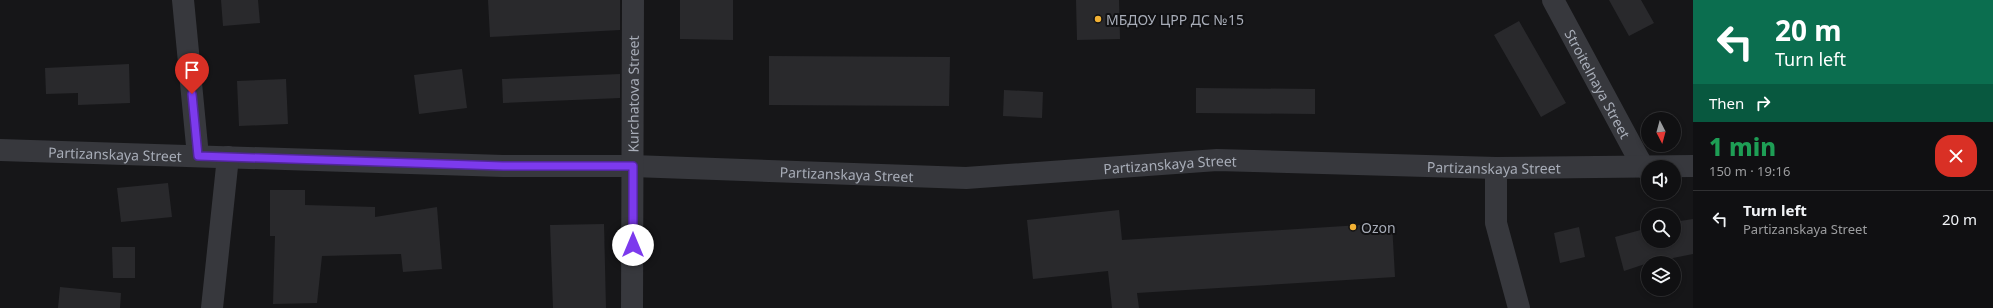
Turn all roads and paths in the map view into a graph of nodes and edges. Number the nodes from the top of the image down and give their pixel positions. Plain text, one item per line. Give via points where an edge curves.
1 (183, 0) edge
2 (633, 0) edge
3 (1553, 0) edge
4 (0, 150) edge
5 (198, 156) junction
6 (228, 157) junction
7 (1641, 163) edge
8 (633, 166) junction
9 (1681, 166) edge
10 (1693, 166) edge
11 (1641, 167) edge
12 (1496, 168) junction
13 (212, 308) edge
14 (632, 308) edge
15 (1519, 308) edge

1 - 5 street
2 - 8 street, Kurchatova Street
3 - 7 street, Stroitelnaya Street
4 - 5 street, Partizanskaya Street
5 - 6 street, Partizanskaya Street
6 - 8 street, Partizanskaya Street via 503,166
6 - 13 street
8 - 12 street, Partizanskaya Street via 966,178 1217,160
8 - 14 street, Kurchatova Street
9 - 10 street, Partizanskaya Street
11 - 12 street, Partizanskaya Street
12 - 15 street via 1496,223

